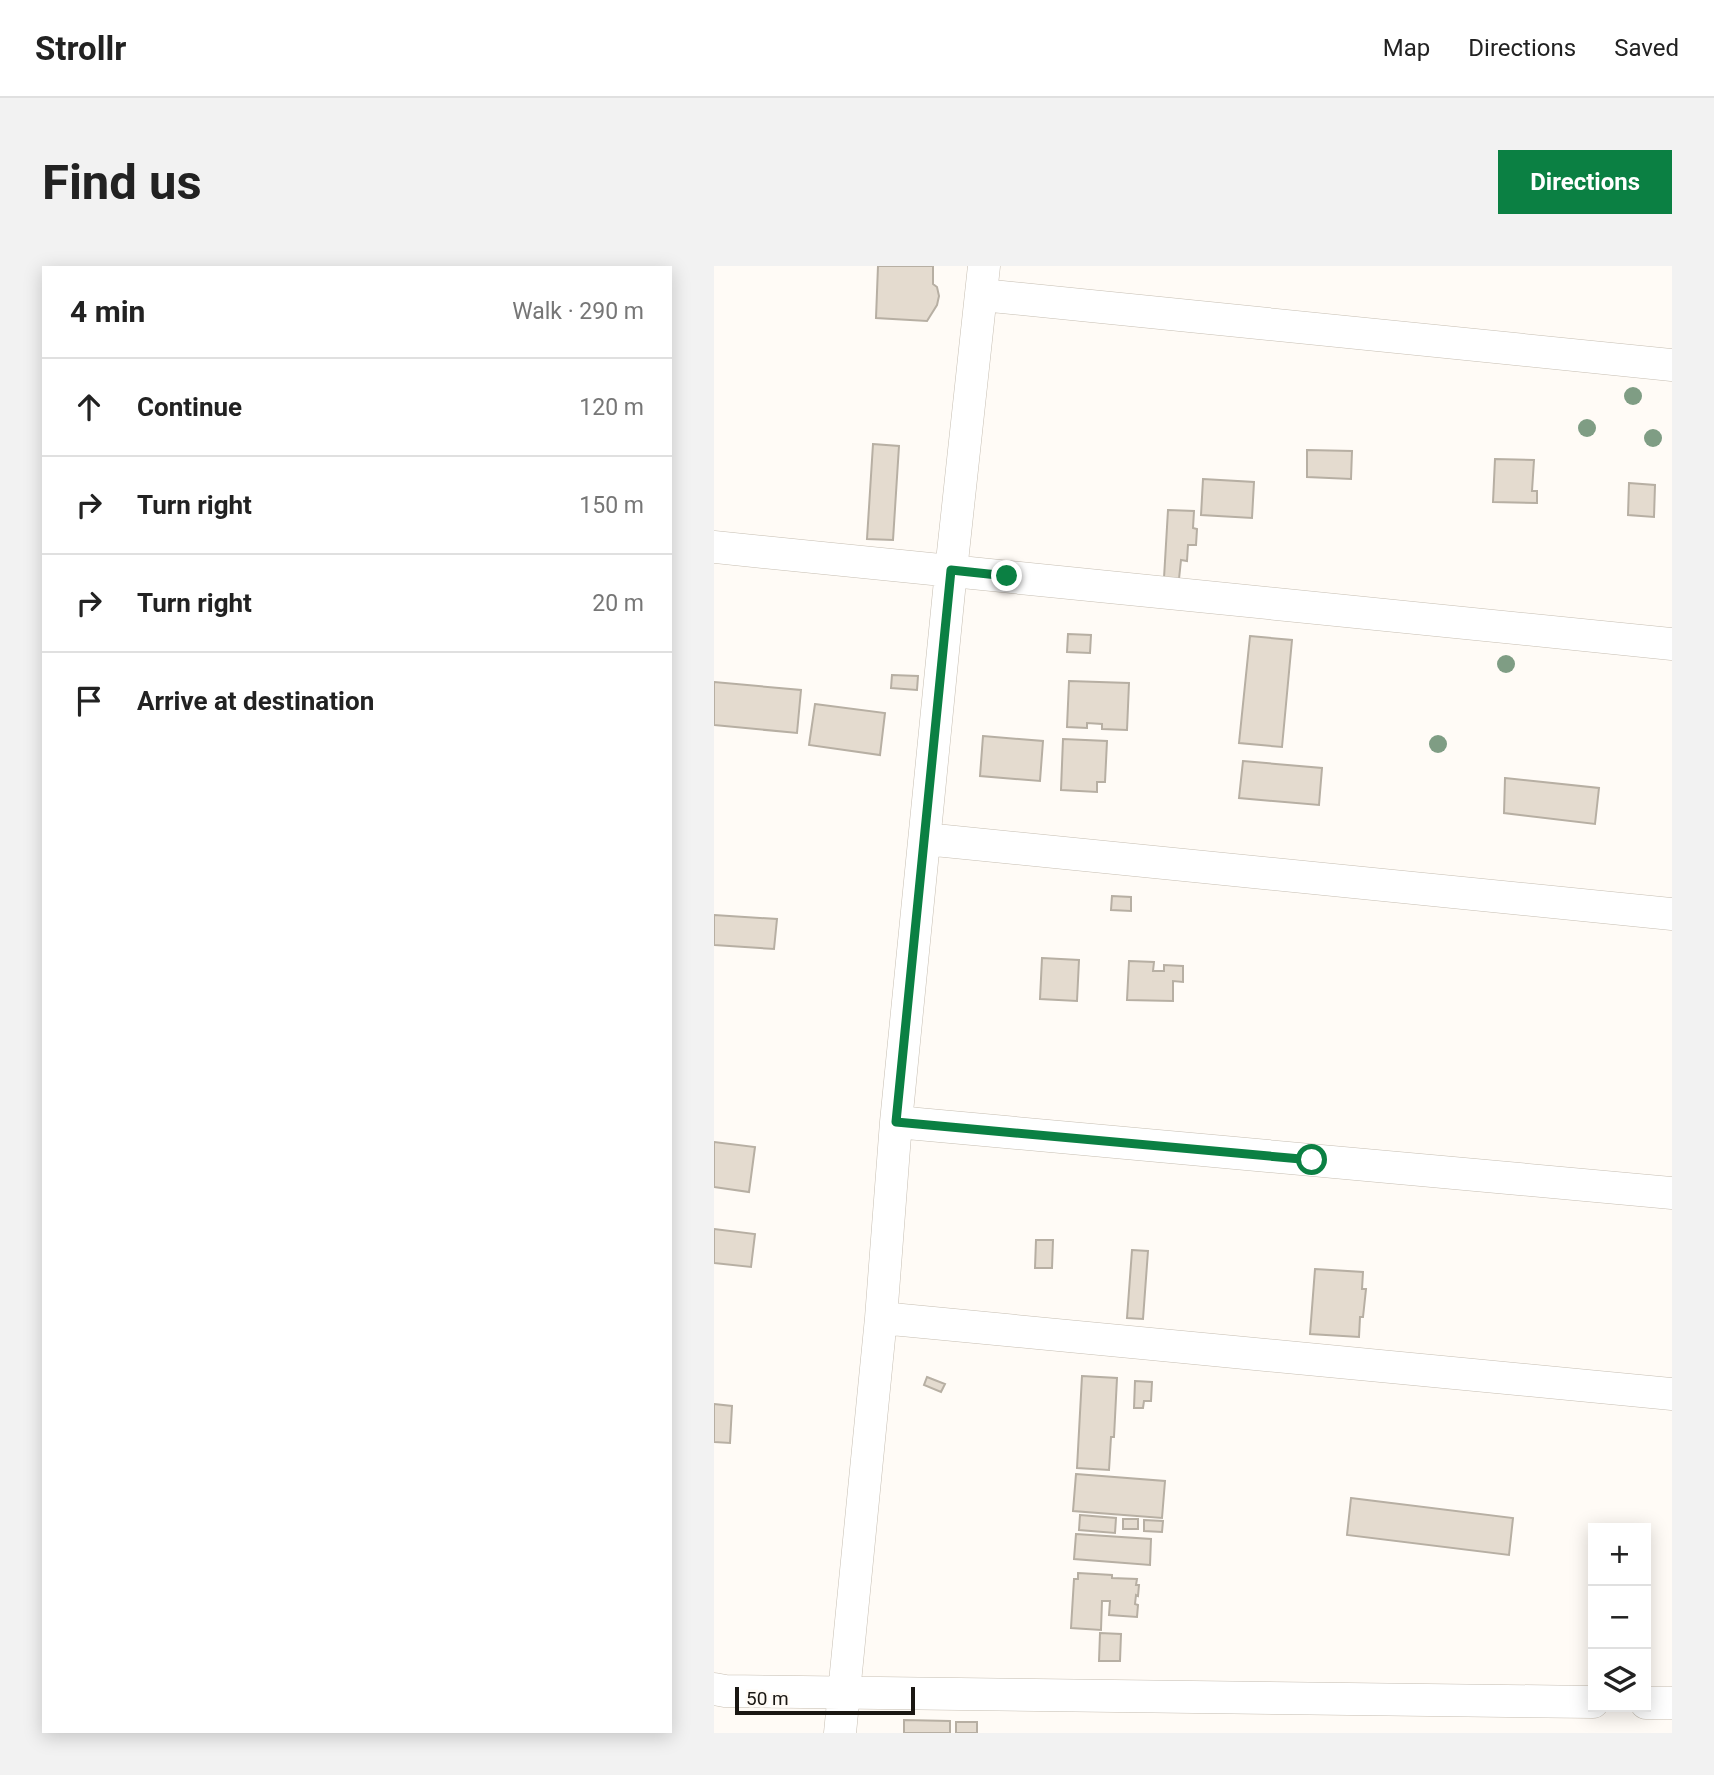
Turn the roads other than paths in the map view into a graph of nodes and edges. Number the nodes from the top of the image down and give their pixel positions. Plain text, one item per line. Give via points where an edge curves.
1 (983, 281) edge
2 (1672, 365) edge
3 (714, 547) edge
4 (951, 570) junction
5 (1672, 644) edge
6 (925, 839) junction
7 (1672, 914) edge
8 (896, 1122) junction
9 (1672, 1193) edge
10 (881, 1318) junction
11 (1672, 1394) edge
12 (714, 1689) edge
13 (844, 1692) junction
14 (1588, 1702) edge
15 (1651, 1703) edge
16 (1672, 1703) edge
17 (840, 1733) edge

1 - 2 street
1 - 4 street
3 - 4 street
4 - 5 street
4 - 6 street
6 - 7 street
6 - 8 street
8 - 9 street
8 - 10 street
10 - 11 street
10 - 13 street
12 - 13 street
13 - 14 street
13 - 17 street
15 - 16 street

